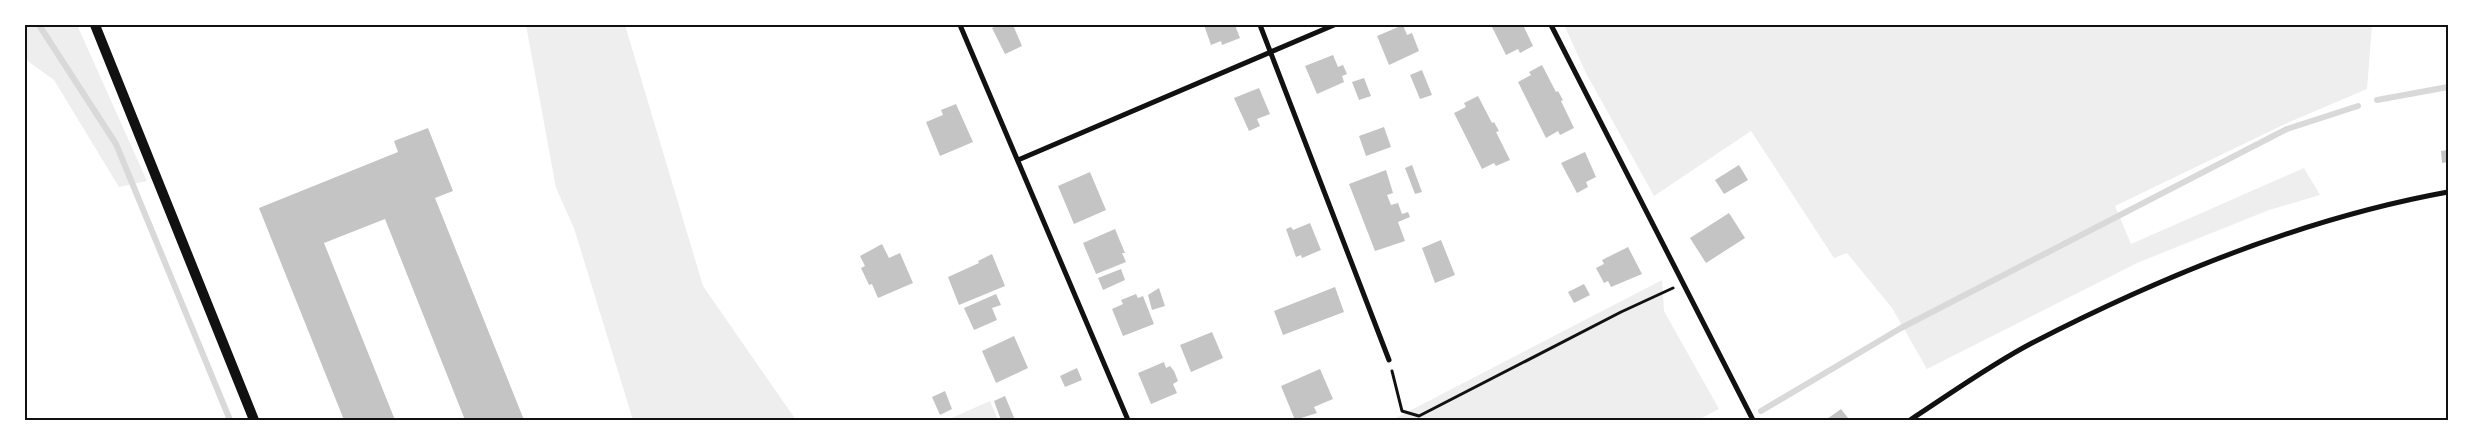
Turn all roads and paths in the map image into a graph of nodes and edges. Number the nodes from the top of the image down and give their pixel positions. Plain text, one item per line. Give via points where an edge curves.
1 (95, 25) edge
2 (960, 25) edge
3 (1260, 25) edge
4 (1334, 25) edge
5 (1551, 25) edge
6 (1271, 52) junction
7 (1018, 160) junction
8 (2448, 192) edge
9 (1683, 284) junction
10 (1389, 360) joint
11 (254, 420) edge
12 (1128, 420) edge
13 (1753, 420) edge
14 (1910, 420) edge

1 - 11 main road
2 - 7 street
3 - 6 street
4 - 6 street
5 - 9 street
6 - 7 street
6 - 10 street
7 - 12 street
8 - 14 street via 2336,218 2148,288 2031,344
9 - 10 path via 1621,312 1419,416 1402,411
9 - 13 street

